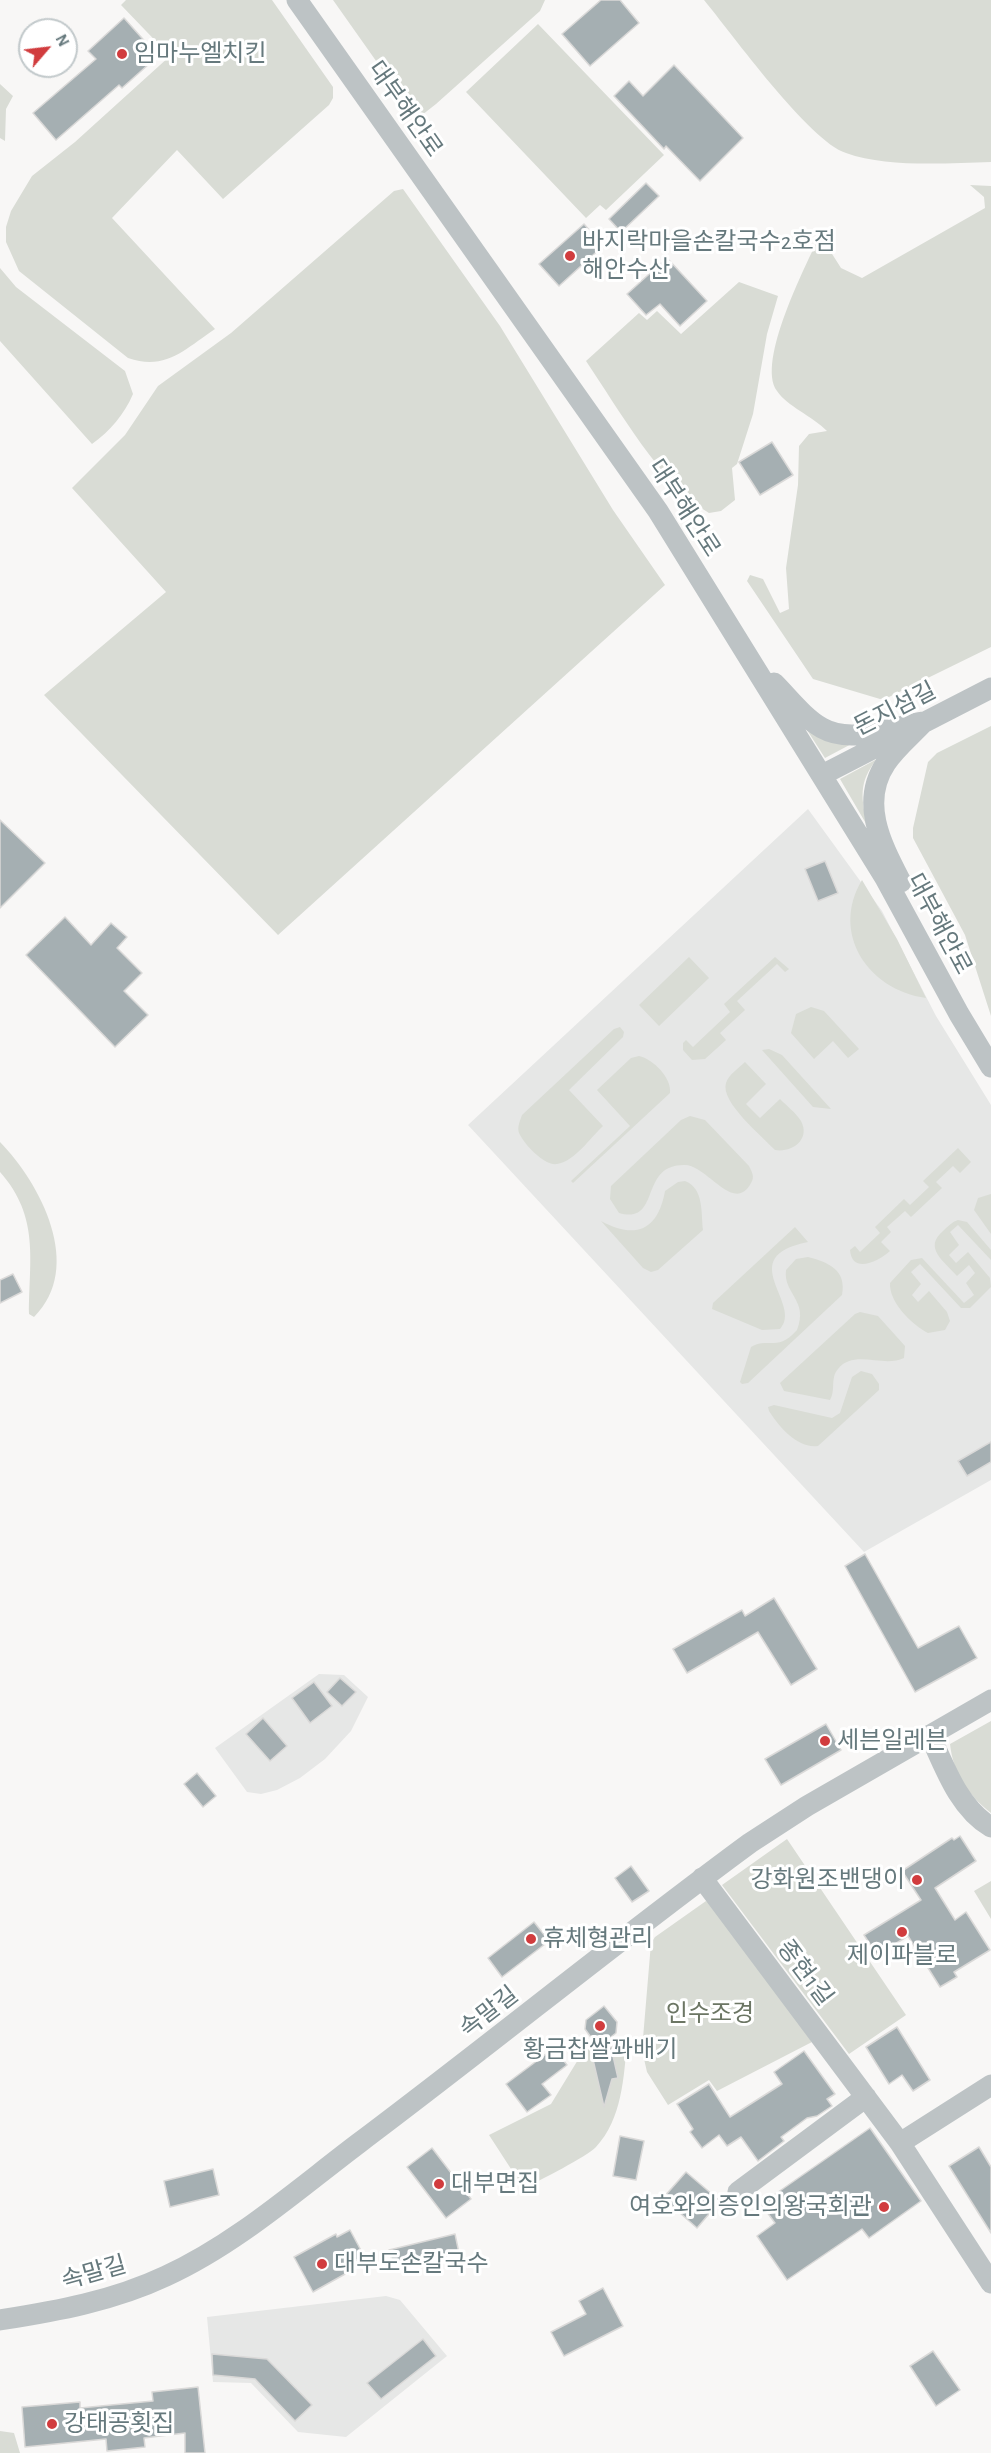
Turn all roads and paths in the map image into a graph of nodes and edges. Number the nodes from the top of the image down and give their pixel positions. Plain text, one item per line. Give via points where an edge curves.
1 (297, 0) edge
2 (744, 651) junction
3 (991, 688) edge
4 (924, 722) junction
5 (822, 775) junction
6 (959, 1014) junction
7 (991, 1068) edge
8 (991, 1700) edge
9 (930, 1736) junction
10 (991, 1827) edge
11 (702, 1878) junction
12 (991, 2085) edge
13 (866, 2097) junction
14 (900, 2143) junction
15 (738, 2192) dead end
16 (991, 2283) edge
17 (0, 2320) edge

1 - 2 street, 대부해안로 via 629,468
2 - 4 street via 808,716 829,731 862,734
2 - 5 street, 대부해안로
3 - 4 street, 돈지섬길
4 - 5 street, 돈지섬길
4 - 6 street via 880,774 874,792 874,816 896,871 941,957
5 - 6 street, 대부해안로 via 905,912
6 - 7 street, 대부해안로
8 - 9 street, 속말길
9 - 10 street via 963,1801 979,1820
9 - 11 street, 속말길 via 807,1806
11 - 13 street, 종현1길
11 - 17 street, 속말길 via 232,2237 138,2288 71,2308
12 - 14 street
13 - 14 street, 종현1길
13 - 15 street
14 - 16 street, 종현1길

